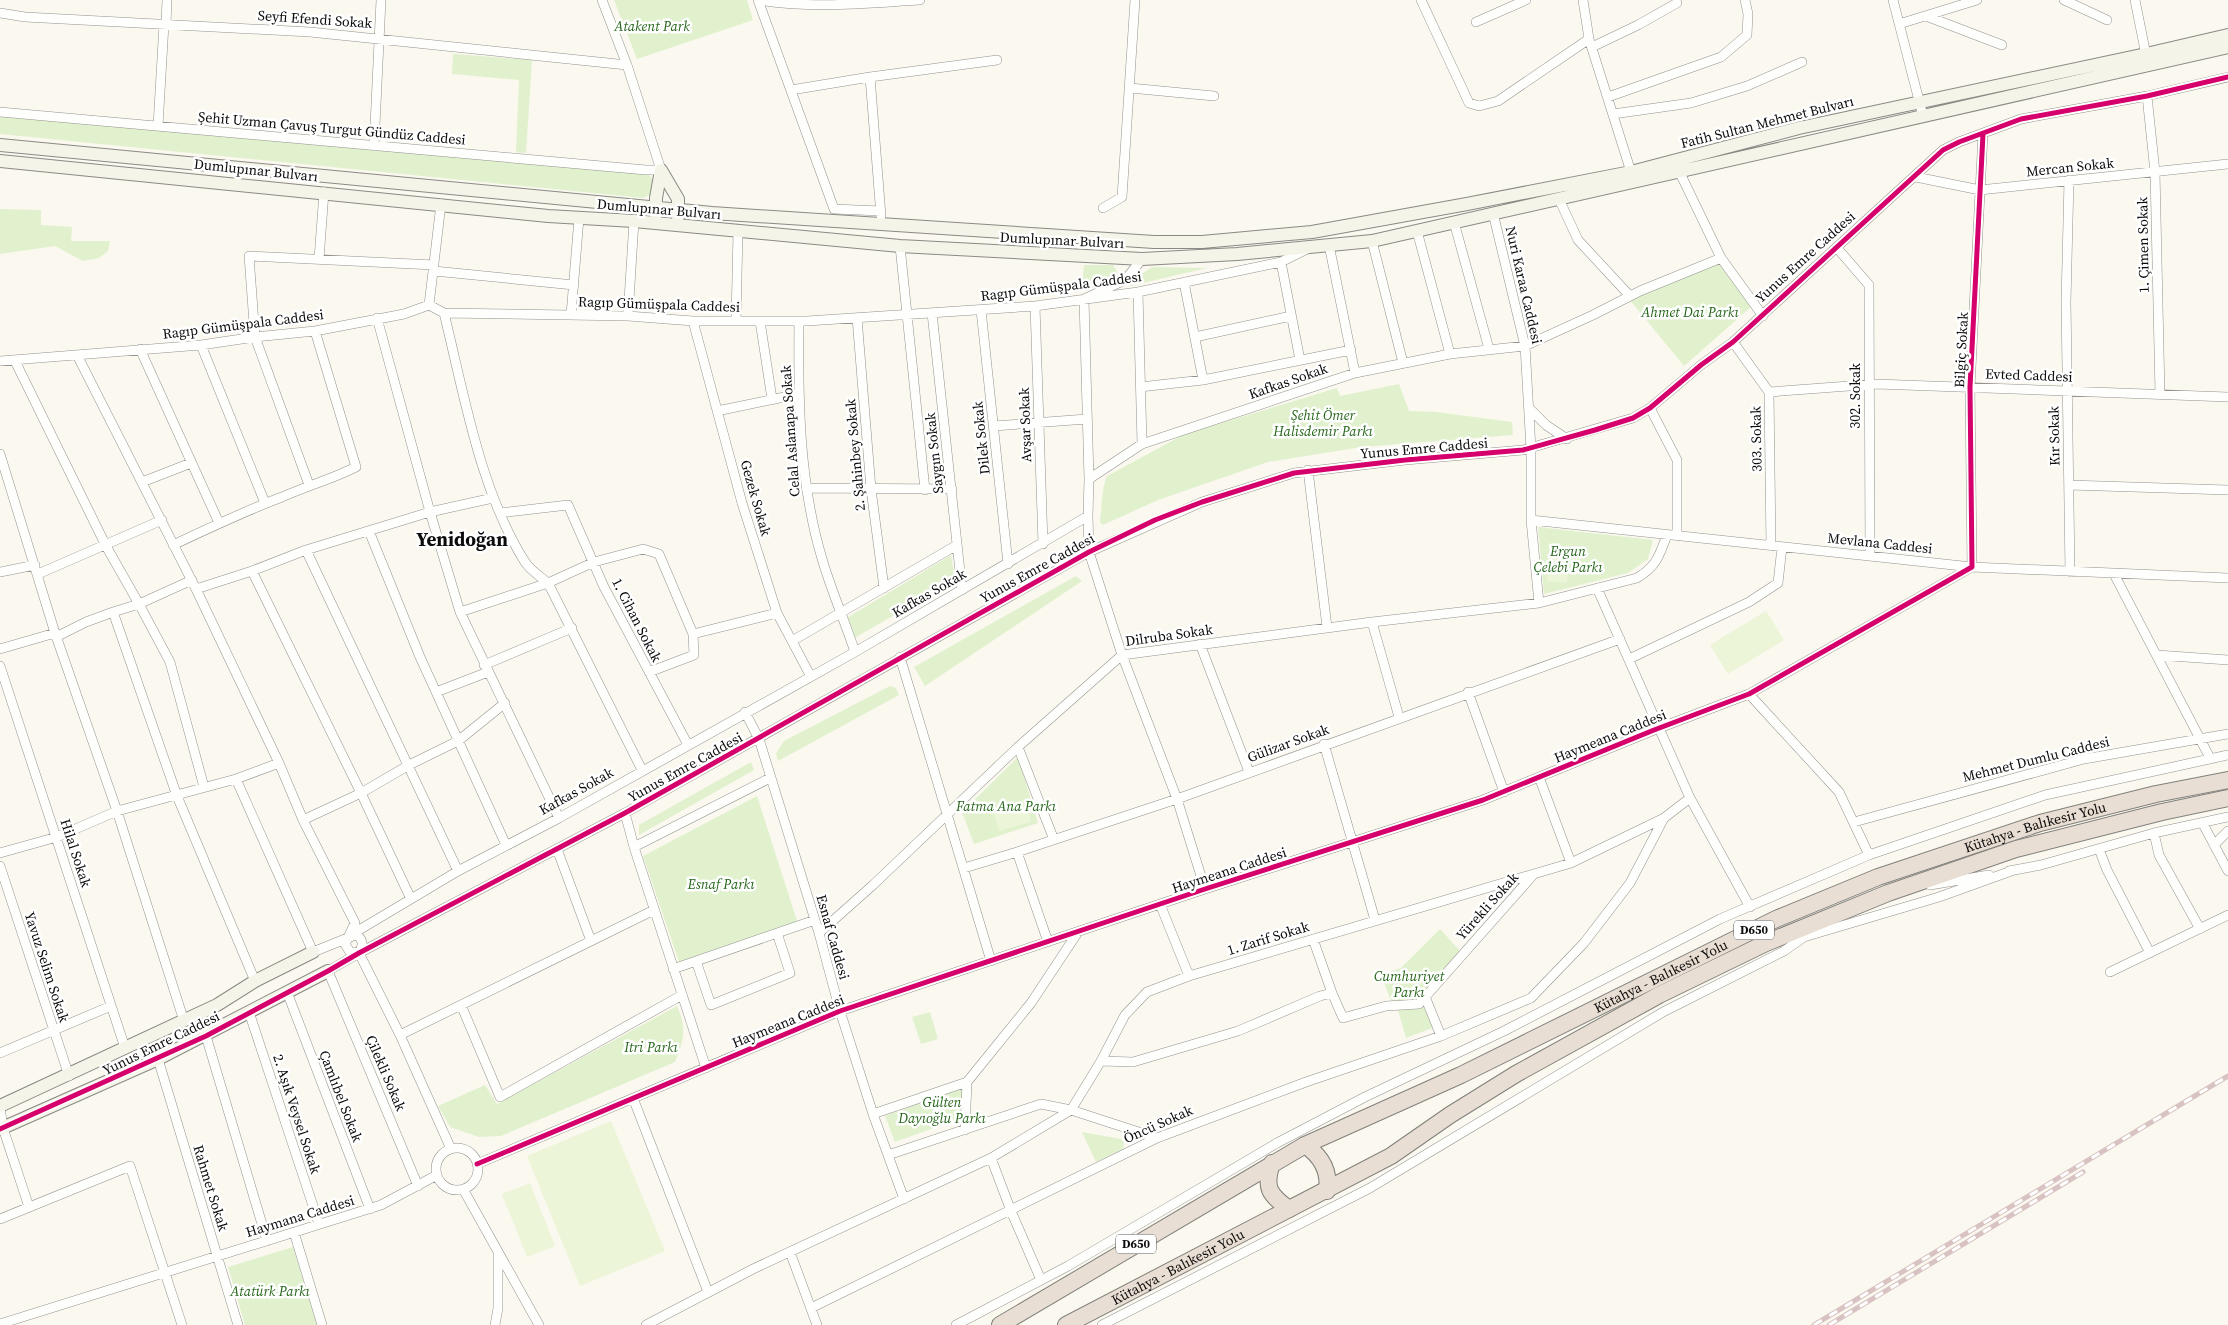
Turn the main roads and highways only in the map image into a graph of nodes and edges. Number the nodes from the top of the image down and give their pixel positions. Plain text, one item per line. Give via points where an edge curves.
1 (2228, 35) edge
2 (2228, 47) edge
3 (2147, 60) junction
4 (0, 145) edge
5 (0, 161) edge
6 (656, 208) junction
7 (678, 209) junction
8 (656, 224) junction
9 (678, 225) junction
10 (1312, 232) joint
11 (1322, 245) joint
12 (2228, 780) edge
13 (2228, 798) edge
14 (313, 952) road end
15 (328, 971) road end
16 (0, 1106) edge
17 (2, 1128) edge
18 (1305, 1145) junction
19 (1272, 1163) junction
20 (1327, 1191) junction
21 (1289, 1209) junction
22 (1000, 1325) edge
23 (1066, 1325) edge

1 - 3 main road, Fatih Sultan Mehmet Bulvarı
2 - 3 main road, Fatih Sultan Mehmet Bulvarı
3 - 10 main road, Fatih Sultan Mehmet Bulvarı via 1800,128 1631,172
3 - 11 main road, Fatih Sultan Mehmet Bulvarı via 1923,116 1418,231 1372,241
4 - 6 main road, Dumlupınar Bulvarı
5 - 8 main road, Dumlupınar Bulvarı
6 - 7 main road, Dumlupınar Bulvarı
6 - 7 main road via 661,170 678,199
6 - 8 main road
7 - 9 main road
7 - 10 main road, Dumlupınar Bulvarı via 881,217 1154,242 1202,242
8 - 9 main road, Dumlupınar Bulvarı
9 - 11 main road, Dumlupınar Bulvarı via 900,246 1142,259
12 - 18 highway, Kütahya - Balıkesir Yolu / D650 via 2040,823 1878,877 1776,919 1461,1075
13 - 20 highway, Kütahya - Balıkesir Yolu / D650 via 2016,849 1888,893 1766,943 1659,995 1516,1074 1391,1156
14 - 16 main road via 255,981 217,1005
15 - 17 main road, Yunus Emre Caddesi via 206,1036
18 - 19 highway, Kütahya - Balıkesir Yolu
18 - 20 highway via 1325,1166
19 - 21 highway via 1268,1186
19 - 22 highway, Kütahya - Balıkesir Yolu / D650
20 - 21 highway, Kütahya - Balıkesir Yolu
21 - 23 highway, Kütahya - Balıkesir Yolu

